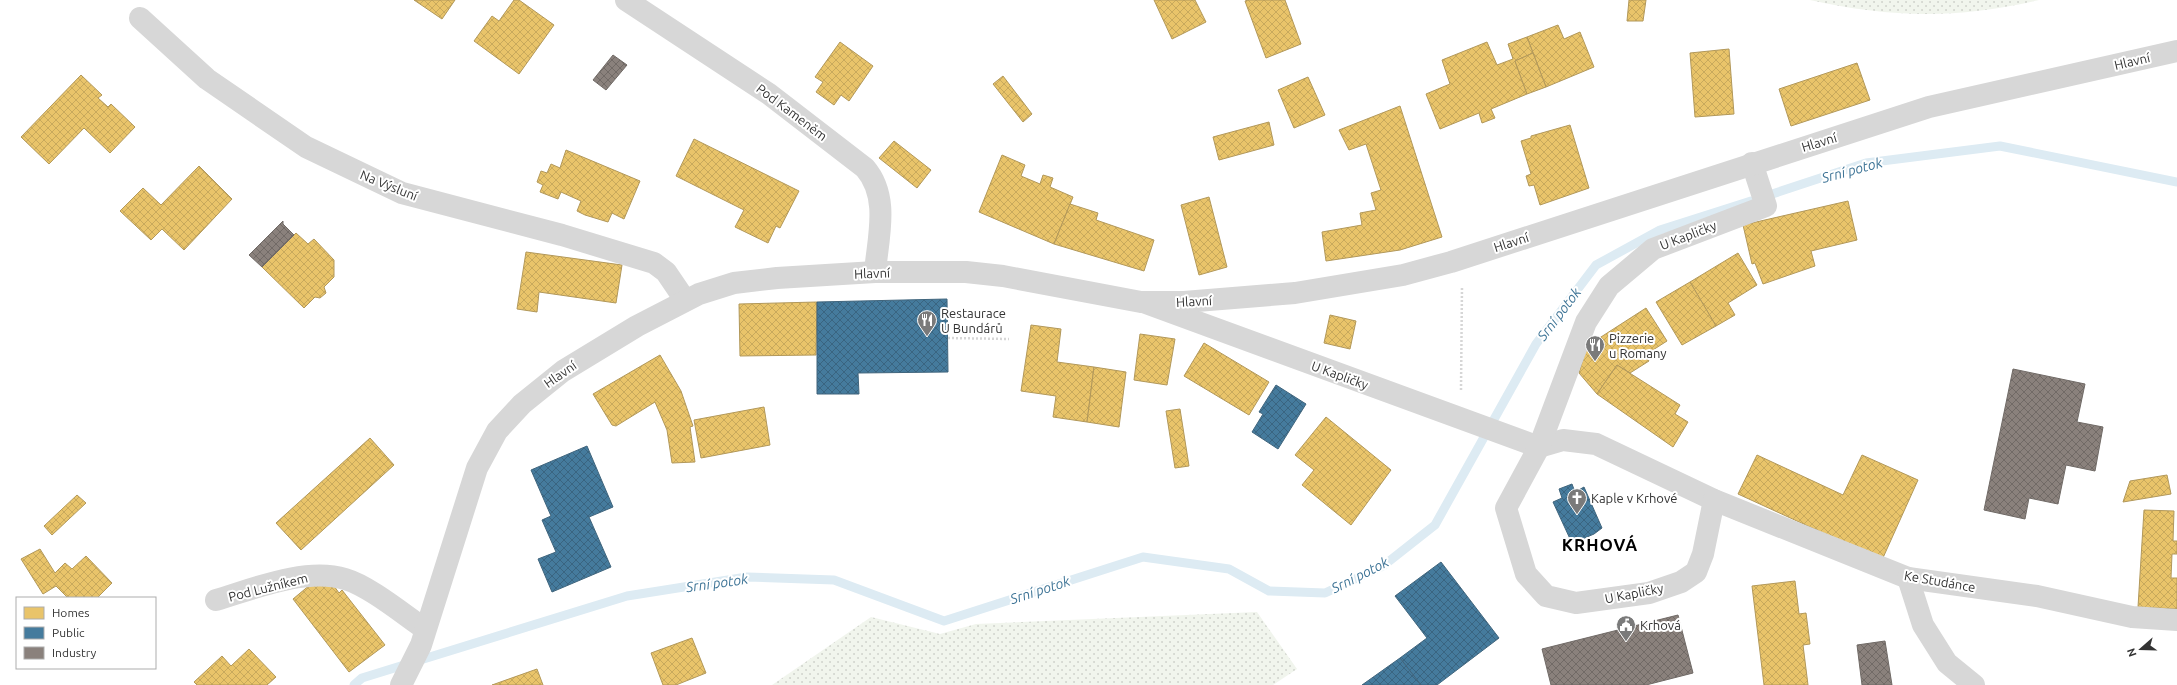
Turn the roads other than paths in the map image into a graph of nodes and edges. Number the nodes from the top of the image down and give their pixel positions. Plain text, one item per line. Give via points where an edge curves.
1 (626, 0) edge
2 (140, 18) dead end
3 (2177, 50) edge
4 (1755, 172) junction
5 (876, 272) junction
6 (685, 300) junction
7 (1141, 302) junction
8 (1539, 447) junction
9 (1714, 500) junction
10 (1908, 578) junction
11 (216, 600) dead end
12 (2177, 620) edge
13 (423, 637) junction
14 (401, 685) edge
15 (1974, 685) edge

1 - 5 street, Pod Kameněm via 770,94 865,168 875,182 880,197
2 - 6 street, Na Výsluní via 207,79 306,148 402,193 562,235 654,263 666,272
3 - 4 street, Hlavní via 1929,107
4 - 7 street, Hlavní via 1404,275 1295,293 1184,302
4 - 8 street, U Kapličky via 1766,206 1653,249 1609,286 1586,322
5 - 6 street, Hlavní via 751,280 716,288
5 - 7 street, Hlavní via 966,272 1003,276
6 - 13 street, Hlavní via 563,371 522,404 497,431 476,468
7 - 8 street, U Kapličky
8 - 9 street via 1563,440 1596,444
8 - 9 street, U Kapličky via 1506,508 1526,574 1546,596 1576,603 1649,593 1681,582 1696,572 1703,554
9 - 10 street, Ke Studánce
10 - 12 street, Ke Studánce via 2037,596 2132,617
10 - 15 street via 1924,624 1947,663
11 - 13 street, Pod Lužníkem via 300,577 331,576 359,585
13 - 14 street, Hlavní

